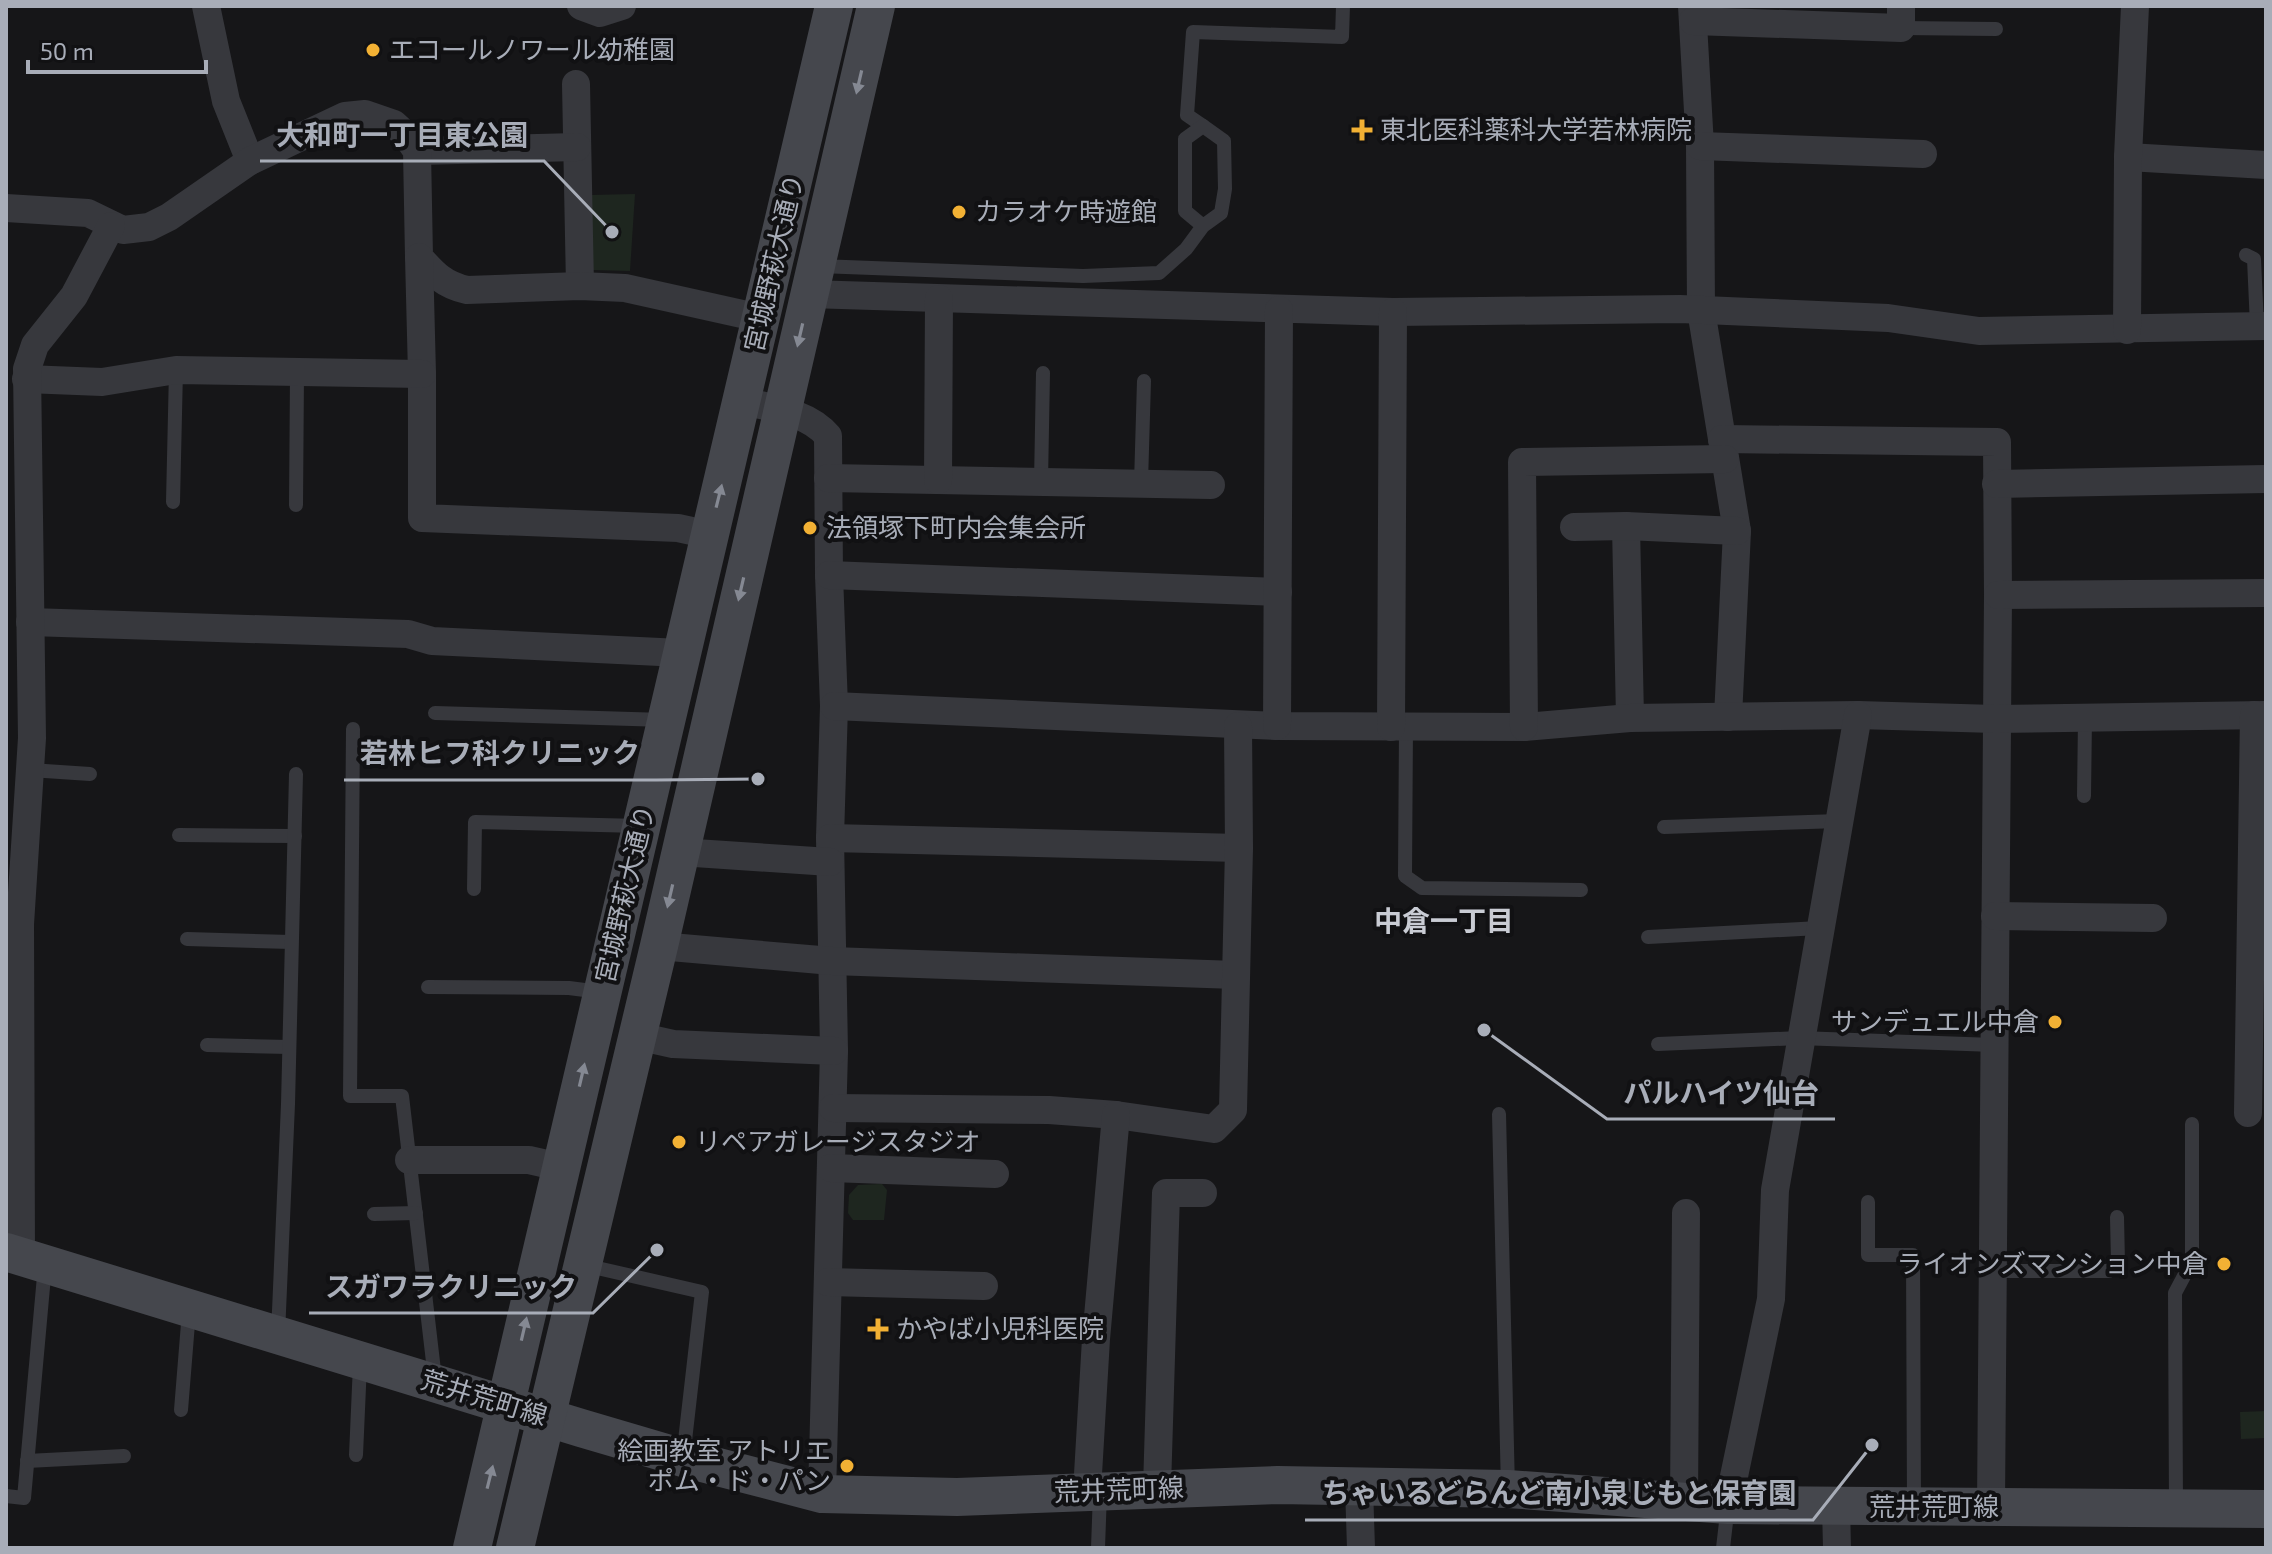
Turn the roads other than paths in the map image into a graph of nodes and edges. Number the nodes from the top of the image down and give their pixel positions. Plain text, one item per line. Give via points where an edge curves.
1 (206, 6) edge
2 (581, 6) edge
3 (622, 6) edge
4 (834, 6) edge
5 (876, 6) edge
6 (1343, 6) edge
7 (2135, 6) edge
8 (1692, 13) edge
9 (1901, 17) edge
10 (1996, 29) dead end
11 (576, 84) dead end
12 (1203, 126) junction
13 (1700, 146) junction
14 (577, 147) junction
15 (417, 151) junction
16 (1923, 154) dead end
17 (2128, 157) junction
18 (250, 161) junction
19 (2266, 165) edge
20 (6, 208) edge
21 (111, 226) junction
22 (1203, 226) junction
23 (2246, 255) dead end
24 (419, 257) junction
25 (813, 280) junction
26 (580, 286) junction
27 (939, 299) junction
28 (1279, 310) junction
29 (1701, 310) junction
30 (1393, 312) junction
31 (760, 318) junction
32 (2261, 326) edge
33 (2127, 330) junction
34 (176, 370) junction
35 (1043, 373) dead end
36 (297, 374) junction
37 (422, 374) junction
38 (26, 379) junction
39 (1144, 381) dead end
40 (742, 401) junction
41 (782, 410) junction
42 (1723, 449) junction
43 (828, 478) junction
44 (2266, 479) edge
45 (938, 480) junction
46 (1041, 482) junction
47 (1141, 483) junction
48 (1996, 484) junction
49 (1211, 485) dead end
50 (173, 502) dead end
51 (296, 505) dead end
52 (1626, 526) junction
53 (1574, 527) dead end
54 (1737, 531) junction
55 (710, 535) junction
56 (829, 575) junction
57 (1278, 592) junction
58 (2266, 593) edge
59 (1998, 595) junction
60 (30, 622) junction
61 (681, 653) junction
62 (18, 704) edge
63 (834, 706) junction
64 (435, 713) dead end
65 (1858, 715) junction
66 (2260, 715) edge
67 (1728, 717) junction
68 (1630, 718) junction
69 (2085, 718) junction
70 (1995, 719) junction
71 (665, 720) junction
72 (1238, 726) junction
73 (1277, 726) junction
74 (1398, 727) junction
75 (1524, 727) junction
76 (353, 729) dead end
77 (30, 770) junction
78 (90, 774) dead end
79 (296, 774) dead end
80 (2084, 796) dead end
81 (1839, 821) junction
82 (640, 826) junction
83 (1664, 827) dead end
84 (179, 835) dead end
85 (295, 836) junction
86 (1239, 848) junction
87 (830, 850) junction
88 (680, 852) junction
89 (474, 889) dead end
90 (1581, 890) dead end
91 (1995, 916) junction
92 (2153, 918) dead end
93 (1819, 928) junction
94 (1648, 937) dead end
95 (187, 939) dead end
96 (291, 942) junction
97 (659, 946) junction
98 (832, 961) junction
99 (13, 962) edge
100 (1236, 975) junction
101 (428, 987) dead end
102 (602, 992) junction
103 (637, 1036) junction
104 (1799, 1038) junction
105 (1658, 1044) dead end
106 (207, 1045) dead end
107 (1994, 1045) junction
108 (289, 1047) junction
109 (834, 1051) junction
110 (833, 1108) junction
111 (2248, 1113) dead end
112 (1499, 1114) dead end
113 (1116, 1115) junction
114 (2192, 1124) dead end
115 (409, 1160) junction
116 (560, 1167) junction
117 (831, 1168) junction
118 (995, 1174) dead end
119 (1203, 1193) dead end
120 (1868, 1202) dead end
121 (416, 1213) junction
122 (1686, 1213) dead end
123 (374, 1214) dead end
124 (2117, 1217) dead end
125 (24, 1258) edge
126 (581, 1265) junction
127 (1993, 1271) junction
128 (828, 1282) junction
129 (984, 1286) dead end
130 (190, 1308) junction
131 (278, 1335) junction
132 (361, 1360) junction
133 (435, 1384) junction
134 (506, 1405) junction
135 (181, 1410) dead end
136 (545, 1417) junction
137 (356, 1455) dead end
138 (124, 1456) dead end
139 (683, 1458) junction
140 (27, 1461) junction
141 (1359, 1487) junction
142 (1157, 1488) junction
143 (1508, 1489) junction
144 (1094, 1491) junction
145 (822, 1494) junction
146 (6, 1496) edge
147 (1684, 1502) junction
148 (1728, 1505) junction
149 (1991, 1506) junction
150 (1836, 1507) junction
151 (1914, 1507) junction
152 (2176, 1509) junction
153 (2266, 1509) edge
154 (472, 1548) edge
155 (515, 1548) edge
156 (1098, 1548) edge
157 (1361, 1548) edge
158 (1723, 1548) edge
159 (1837, 1548) edge

1 - 18 street via 226,101
2 - 3 street via 600,13
4 - 31 street, 宮城野萩大通り
5 -> 25 street, 宮城野萩大通り
6 - 12 lane via 1342,37 1193,32 1187,115
7 - 17 street
8 - 9 street
8 - 13 street
9 - 10 lane
11 - 14 street
12 - 22 lane via 1185,139 1185,211
12 - 22 lane via 1224,141 1225,189 1221,213
13 - 16 street
13 - 29 street
14 - 15 street
14 - 26 street
15 - 18 street via 394,124 365,114 345,116
15 - 24 street
17 - 19 street
17 - 33 street
18 - 21 street via 149,227
20 - 21 street via 88,213
21 - 38 street via 74,296 35,345
22 - 25 lane via 1159,273
23 - 32 lane via 2254,259
24 - 26 street via 438,278 467,290
24 - 37 street
25 - 27 street
25 -> 41 street, 宮城野萩大通り
26 - 31 street via 640,290
27 - 28 street
27 - 45 street
28 - 30 street
28 - 57 street
29 - 30 street
29 - 33 street via 1888,318 1979,331
29 - 42 street
30 - 74 street
31 - 40 street, 宮城野萩大通り
32 - 33 street
34 - 36 street
34 - 38 street via 102,382
34 - 50 lane
35 - 46 lane
36 - 37 street
36 - 51 lane
37 - 55 street via 422,518 678,528
38 - 60 street
39 - 47 lane
40 - 41 street
55 -> 40 street, 宮城野萩大通り
41 - 43 street via 818,424 828,436
41 -> 88 street, 宮城野萩大通り
42 - 48 street via 1997,442
42 - 54 street
42 - 75 street via 1522,462
43 - 45 street
43 - 56 street
44 - 48 street
45 - 46 street
46 - 47 street
47 - 49 street
48 - 59 street
52 - 53 street
52 - 54 street
52 - 68 street
54 - 67 street
55 - 61 street, 宮城野萩大通り
56 - 57 street
56 - 63 street
57 - 73 street
58 - 59 street
59 - 70 street
60 - 61 street via 408,634 432,641
60 - 62 street
61 - 71 street, 宮城野萩大通り
62 - 77 street
63 - 72 street
63 - 87 street
64 - 71 lane
65 - 67 street
65 - 70 street
65 - 81 street
66 - 69 street
66 - 111 street
67 - 68 street
68 - 75 street
69 - 70 street
69 - 80 lane
70 - 91 street
71 - 82 street, 宮城野萩大通り
72 - 73 street
72 - 86 street
73 - 74 street
74 - 75 street
74 - 90 lane via 1405,876 1422,888
76 - 115 lane via 350,1096 402,1096
77 - 78 lane
77 - 99 street
79 - 85 lane
81 - 83 lane
81 - 93 street
82 - 89 lane via 475,822
82 - 102 street, 宮城野萩大通り
84 - 85 lane
85 - 96 lane
86 - 87 street
86 - 100 street
87 - 88 street
87 - 98 street
88 -> 97 street, 宮城野萩大通り
91 - 92 street
91 - 107 street
93 - 94 lane
93 - 104 street
95 - 96 lane
96 - 108 lane
97 - 98 street
97 - 103 street, 宮城野萩大通り
98 - 100 street
98 - 109 street
99 - 125 street
100 - 113 street via 1233,1110 1214,1129
101 - 102 lane
116 -> 102 street, 宮城野萩大通り
103 - 109 street via 673,1044
103 - 126 street, 宮城野萩大通り
104 - 105 lane
104 - 107 lane
104 - 148 street via 1775,1190 1771,1299
106 - 108 lane
107 - 127 street
108 - 131 lane
109 - 110 street
110 - 113 street
110 - 117 street
112 - 143 lane
113 - 144 street via 1096,1339
114 - 152 lane via 2192,1261 2175,1293
115 - 116 street via 529,1160
115 - 121 lane
134 -> 116 street, 宮城野萩大通り
117 - 118 street
117 - 128 street
119 - 142 street via 1166,1193
120 - 151 lane via 1868,1255 1913,1255
121 - 123 lane
121 - 133 lane
122 - 147 street
124 - 127 lane via 2118,1263 2109,1271
125 - 130 street, 荒井荒町線
125 - 140 lane
126 - 136 street, 宮城野萩大通り
126 - 139 lane via 702,1292
127 - 149 street
128 - 129 street
128 - 145 street
130 - 131 street, 荒井荒町線
130 - 135 lane
131 - 132 street, 荒井荒町線
132 - 133 street, 荒井荒町線
132 - 137 lane
133 - 134 street, 荒井荒町線
134 - 136 street, 荒井荒町線
154 -> 134 street, 宮城野萩大通り
136 - 139 street, 荒井荒町線
136 - 155 street, 宮城野萩大通り
138 - 140 lane
139 - 145 street, 荒井荒町線
140 - 146 lane via 24,1498
141 - 142 street, 荒井荒町線
141 - 143 street, 荒井荒町線
141 - 157 street
142 - 144 street, 荒井荒町線
143 - 147 street, 荒井荒町線
144 - 145 street, 荒井荒町線 via 957,1497
144 - 156 lane
147 - 148 street, 荒井荒町線
148 - 150 street, 荒井荒町線
148 - 158 lane
149 - 151 street, 荒井荒町線
149 - 152 street, 荒井荒町線
150 - 151 street, 荒井荒町線
150 - 159 street
152 - 153 street, 荒井荒町線

